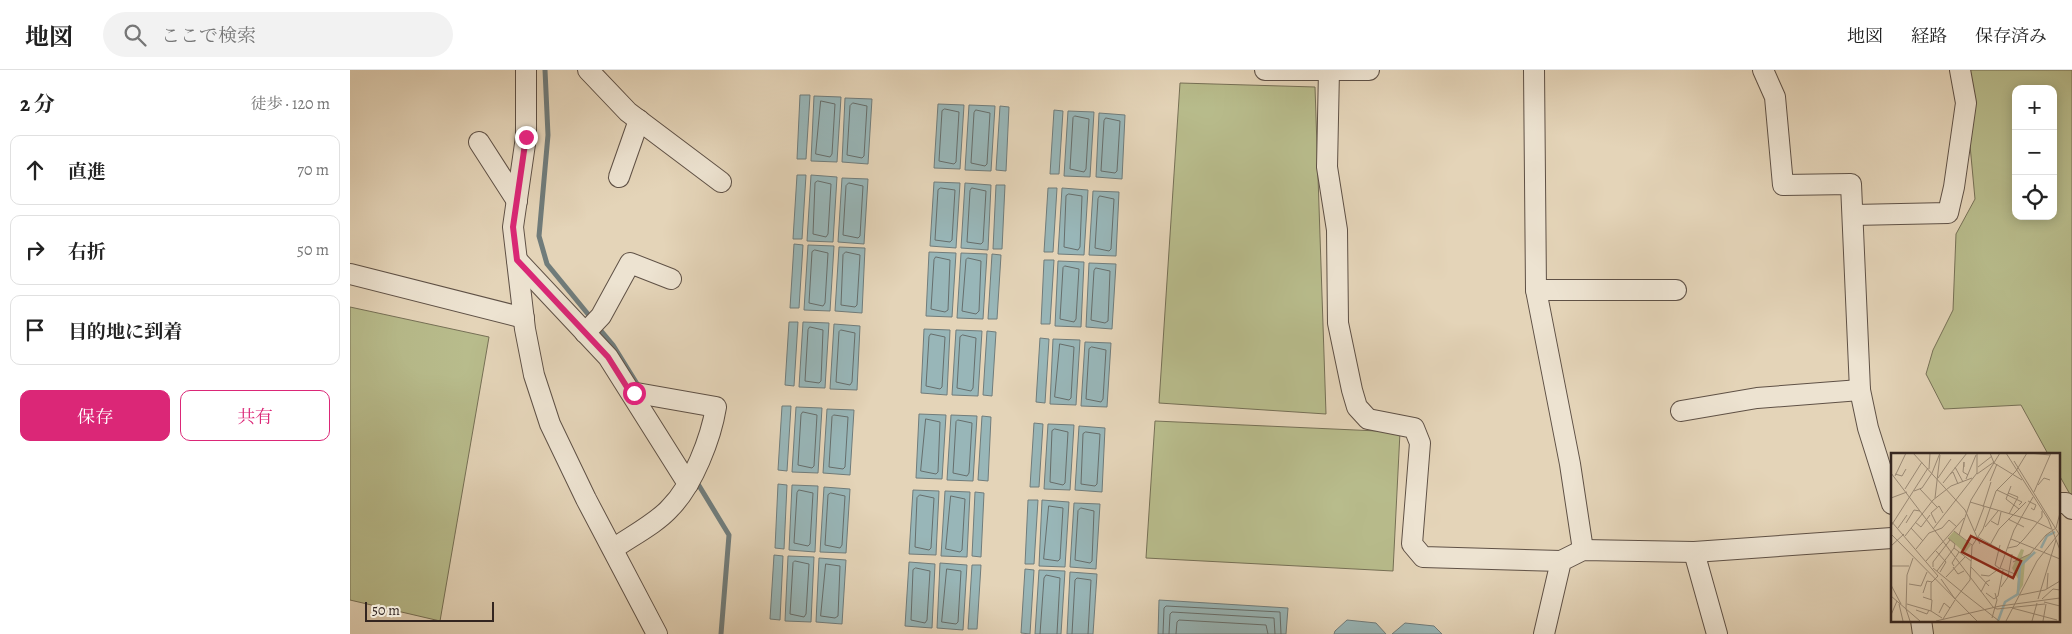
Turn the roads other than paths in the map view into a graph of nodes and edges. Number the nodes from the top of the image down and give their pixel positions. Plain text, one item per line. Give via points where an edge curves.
1 (526, 70) edge
2 (588, 70) edge
3 (1265, 70) edge
4 (1329, 70) edge
5 (1369, 70) edge
6 (1534, 70) edge
7 (1763, 70) edge
8 (1960, 70) edge
9 (639, 120) junction
10 (479, 142) dead end
11 (619, 177) dead end
12 (721, 182) dead end
13 (517, 201) junction
14 (1853, 215) junction
15 (517, 260) junction
16 (350, 274) edge
17 (671, 279) dead end
18 (1536, 290) junction
19 (1676, 290) dead end
20 (524, 318) junction
21 (586, 332) junction
22 (1860, 390) junction
23 (639, 393) junction
24 (1681, 411) dead end
25 (691, 477) junction
26 (1891, 501) edge
27 (2060, 503) edge
28 (2072, 509) edge
29 (1891, 538) edge
30 (613, 549) junction
31 (1583, 550) junction
32 (1694, 552) junction
33 (1561, 561) junction
34 (657, 634) edge
35 (1544, 634) edge
36 (1718, 634) edge

1 - 13 street via 526,137
2 - 9 street
3 - 4 street
4 - 5 street
4 - 33 street via 1327,167 1337,230 1338,323 1357,407 1368,419 1414,428 1420,443 1412,544 1423,557
6 - 18 street
7 - 14 street via 1775,97 1783,185 1851,184
8 - 14 street via 1966,103 1948,213
9 - 11 street
9 - 12 street
10 - 13 street
13 - 15 street via 513,227
14 - 22 street
15 - 20 street
15 - 21 street
16 - 20 street
17 - 21 street via 630,264 601,316
18 - 19 street
18 - 31 street via 1570,464
20 - 30 street via 534,376 550,424
21 - 23 street
22 - 24 street via 1757,398
22 - 26 street via 1868,428
23 - 25 street
23 - 25 street via 716,407 713,425
25 - 30 street via 670,509
27 - 28 street via 2066,503
29 - 32 street
30 - 34 street
31 - 32 street
31 - 33 street
32 - 36 street
33 - 35 street

